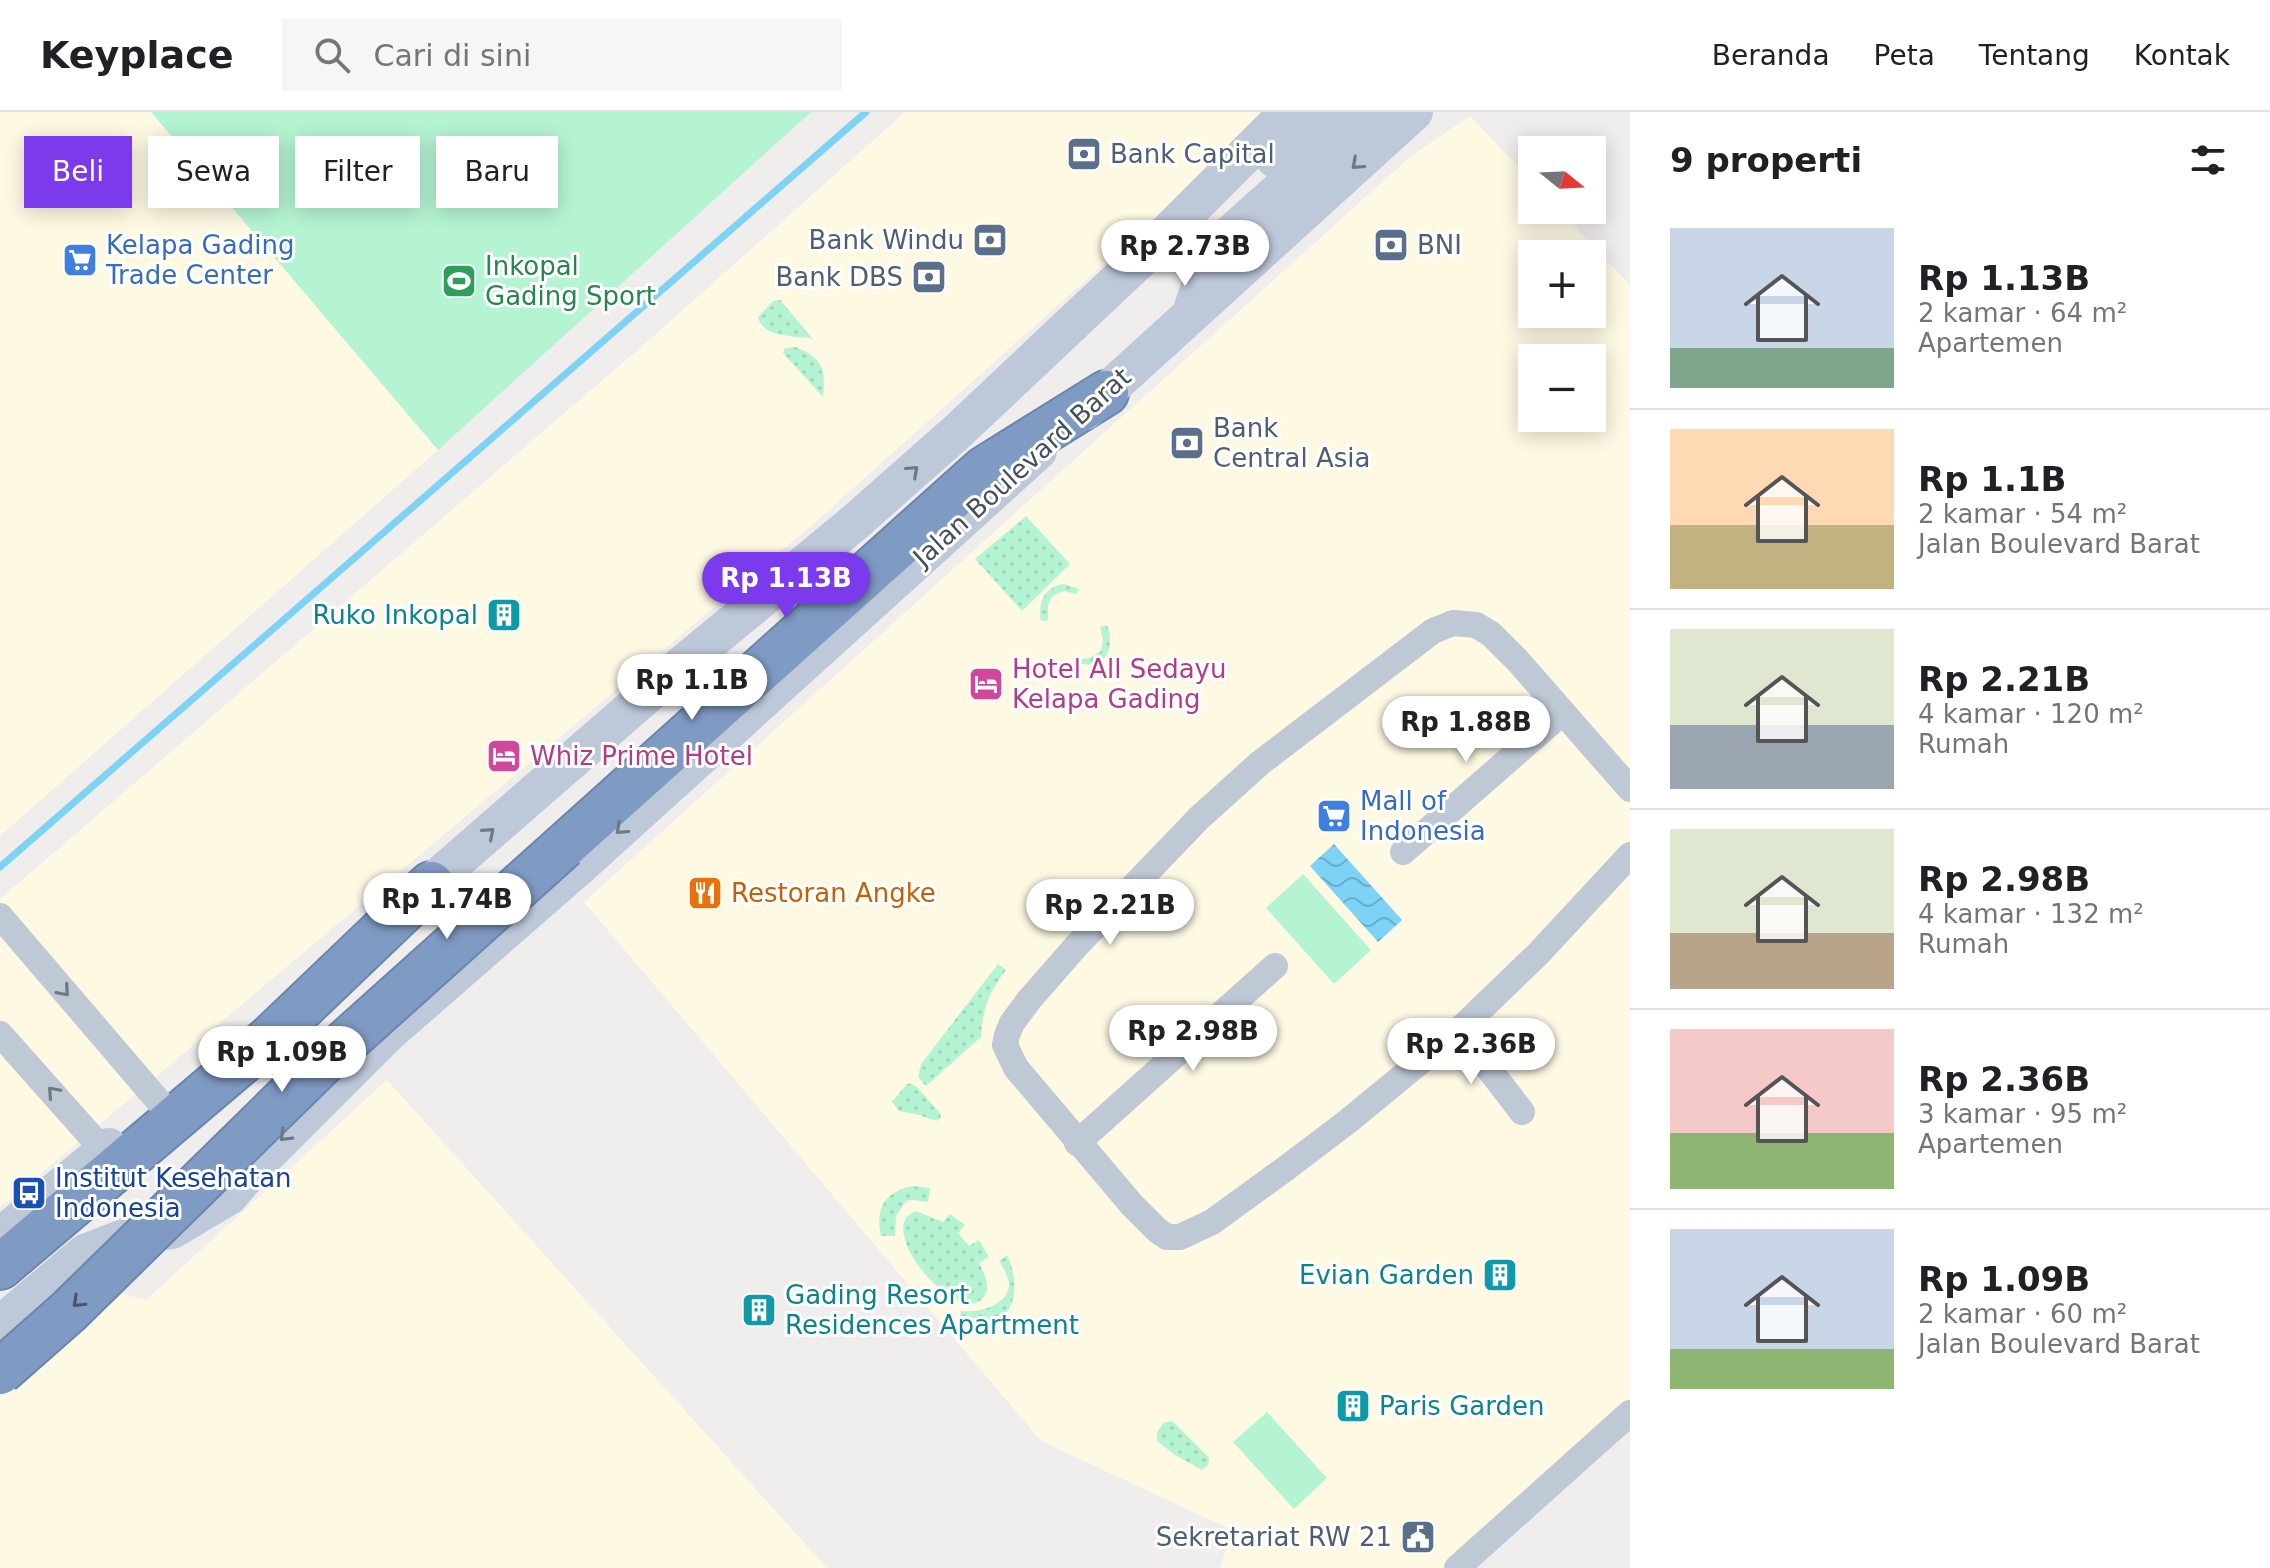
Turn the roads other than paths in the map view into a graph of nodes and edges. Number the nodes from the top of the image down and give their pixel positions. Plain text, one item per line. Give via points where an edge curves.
1 (1288, 112) edge
2 (1327, 112) edge
3 (1367, 112) edge
4 (1414, 112) edge
5 (1190, 317) junction
6 (1106, 393) junction
7 (997, 395) junction
8 (1562, 713) junction
9 (1630, 789) edge
10 (1403, 852) dead end
11 (1630, 855) edge
12 (431, 884) junction
13 (6, 924) edge
14 (1275, 966) dead end
15 (1459, 1030) junction
16 (0, 1034) edge
17 (161, 1104) junction
18 (1522, 1112) dead end
19 (1077, 1143) junction
20 (104, 1151) junction
21 (0, 1237) edge
22 (0, 1267) edge
23 (0, 1325) edge
24 (0, 1372) edge
25 (1630, 1413) edge
26 (1457, 1568) edge

1 - 7 main road
2 - 7 main road via 1054,365
3 - 5 main road via 1216,247
4 -> 5 main road, Jalan Boulevard Barat
5 - 6 main road, Jalan Boulevard Barat
6 -> 23 main road, Jalan Boulevard Barat via 386,1035 229,1196 172,1230 129,1236 85,1253
6 -> 24 highway, bridge via 984,469 319,1066
12 -> 7 main road
8 - 9 street
8 - 10 street
8 - 19 street via 1491,634 1476,625 1453,623 1433,631 1260,763 1199,818 1078,944 1029,1000 1007,1035 1005,1045 1016,1068
11 - 15 street
12 - 17 main road
12 - 22 highway via 271,1037
13 -> 17 street
14 - 19 street
15 - 18 street
15 - 19 street via 1285,1169 1212,1222 1180,1237 1157,1230
20 -> 16 street
17 - 20 main road
20 - 21 main road
25 - 26 street

